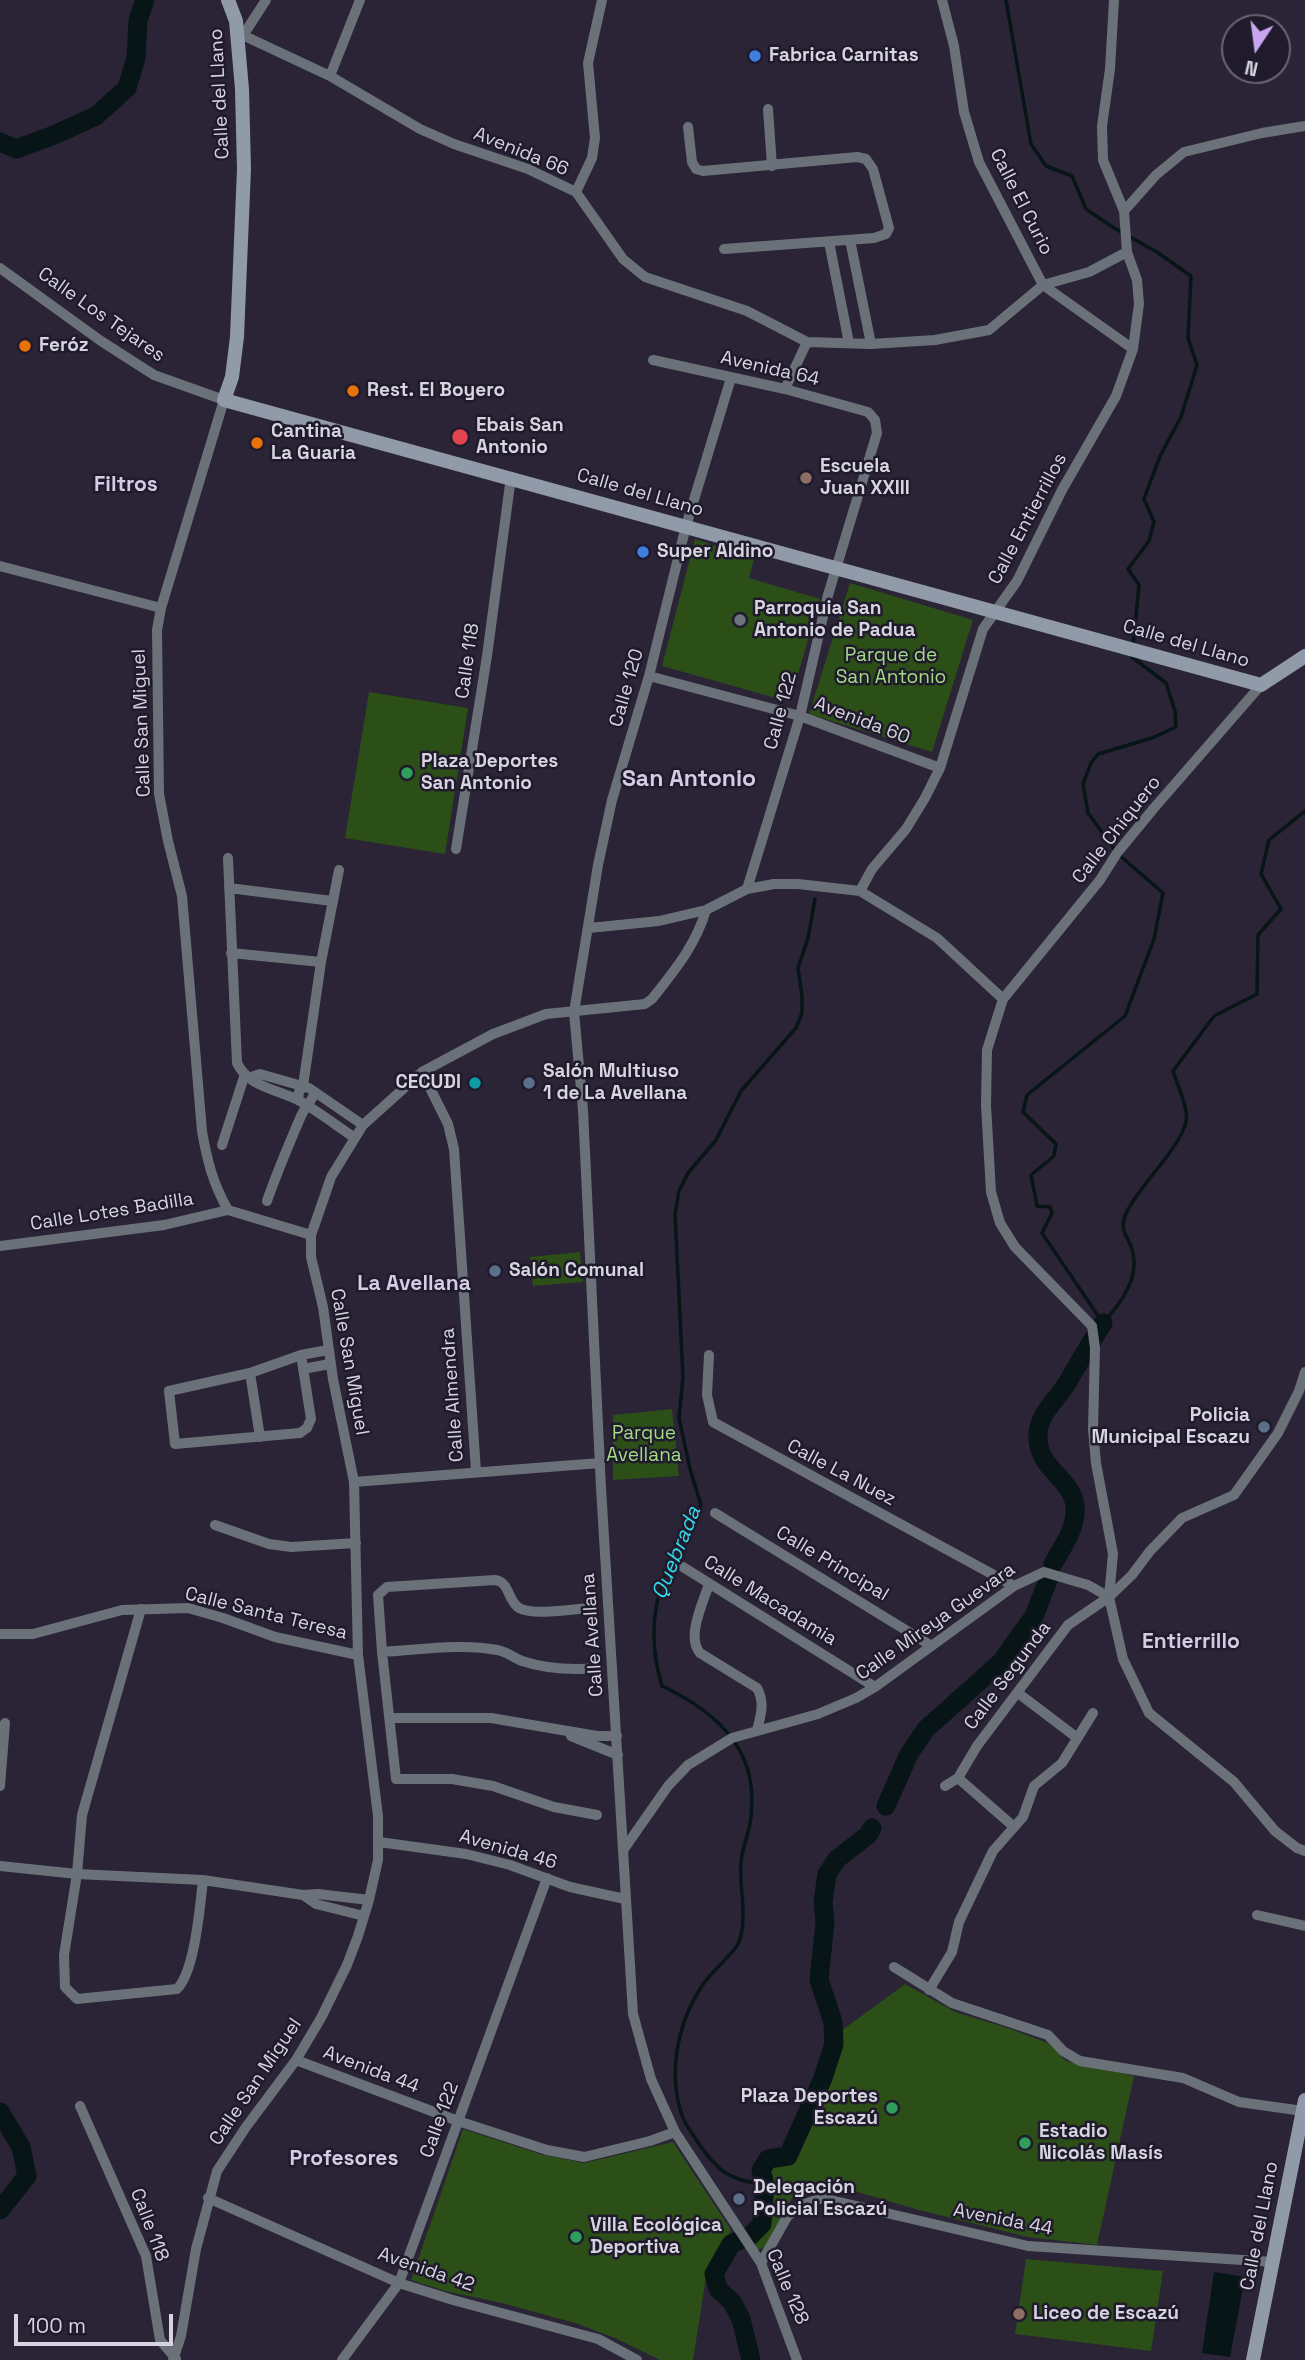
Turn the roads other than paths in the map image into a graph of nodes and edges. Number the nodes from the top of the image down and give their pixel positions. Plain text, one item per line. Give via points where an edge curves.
1 (228, 0) edge
2 (266, 0) edge
3 (360, 0) edge
4 (602, 0) edge
5 (942, 0) edge
6 (1114, 0) edge
7 (240, 33) junction
8 (330, 76) junction
9 (768, 109) dead end
10 (1305, 126) edge
11 (688, 127) dead end
12 (772, 166) junction
13 (576, 192) junction
14 (1124, 215) junction
15 (850, 240) junction
16 (829, 242) junction
17 (1126, 246) junction
18 (724, 249) dead end
19 (0, 268) edge
20 (1043, 285) junction
21 (807, 342) junction
22 (849, 343) junction
23 (871, 344) junction
24 (1133, 349) junction
25 (653, 360) dead end
26 (731, 378) junction
27 (785, 389) junction
28 (224, 400) junction
29 (875, 420) joint
30 (511, 477) junction
31 (686, 526) junction
32 (0, 566) edge
33 (836, 568) junction
34 (161, 608) junction
35 (995, 612) junction
36 (1305, 656) edge
37 (649, 676) junction
38 (1261, 685) junction
39 (800, 716) junction
40 (940, 768) junction
41 (456, 849) dead end
42 (228, 858) dead end
43 (339, 870) dead end
44 (229, 888) junction
45 (747, 889) junction
46 (860, 891) junction
47 (332, 901) junction
48 (706, 910) junction
49 (589, 928) junction
50 (231, 953) junction
51 (321, 962) junction
52 (1003, 999) junction
53 (574, 1012) junction
54 (422, 1072) junction
55 (248, 1076) junction
56 (303, 1086) junction
57 (315, 1091) junction
58 (302, 1102) junction
59 (363, 1125) junction
60 (355, 1138) junction
61 (222, 1145) dead end
62 (267, 1201) dead end
63 (228, 1210) junction
64 (311, 1235) junction
65 (0, 1246) edge
66 (328, 1350) junction
67 (301, 1355) junction
68 (709, 1355) dead end
69 (330, 1364) junction
70 (303, 1369) junction
71 (250, 1373) junction
72 (1305, 1373) edge
73 (260, 1437) junction
74 (600, 1463) junction
75 (476, 1471) junction
76 (354, 1482) junction
77 (715, 1513) dead end
78 (215, 1525) dead end
79 (356, 1543) junction
80 (682, 1567) dead end
81 (709, 1584) junction
82 (1014, 1586) junction
83 (1109, 1597) junction
84 (591, 1608) dead end
85 (141, 1609) junction
86 (0, 1634) edge
87 (930, 1645) junction
88 (382, 1652) junction
89 (358, 1655) junction
90 (598, 1668) dead end
91 (875, 1687) junction
92 (1018, 1693) junction
93 (1093, 1713) dead end
94 (390, 1718) junction
95 (5, 1723) dead end
96 (552, 1728) junction
97 (757, 1730) junction
98 (617, 1736) junction
99 (1076, 1737) junction
100 (618, 1755) junction
101 (958, 1778) junction
102 (0, 1786) edge
103 (945, 1786) dead end
104 (597, 1815) dead end
105 (1013, 1826) junction
106 (379, 1842) junction
107 (624, 1849) junction
108 (1305, 1851) edge
109 (0, 1866) edge
110 (77, 1874) junction
111 (547, 1878) junction
112 (203, 1880) junction
113 (303, 1895) junction
114 (625, 1899) junction
115 (369, 1900) junction
116 (1257, 1915) dead end
117 (365, 1916) junction
118 (1305, 1926) edge
119 (894, 1967) dead end
120 (929, 1990) junction
121 (296, 2060) junction
122 (1304, 2105) edge
123 (80, 2106) dead end
124 (458, 2121) junction
125 (675, 2132) junction
126 (208, 2199) junction
127 (739, 2229) joint
128 (1273, 2262) junction
129 (761, 2263) junction
130 (399, 2283) junction
131 (175, 2359) edge
132 (342, 2360) edge
133 (637, 2360) edge
134 (797, 2360) edge
135 (1253, 2360) edge

1 - 7 main road, Calle del Llano
2 - 7 street
3 - 8 street
4 - 13 street via 588,63 596,138
5 - 20 street, Calle El Curio via 979,162
6 - 14 street, Calle Entierrillos via 1102,149
7 - 8 street, Avenida 66
7 - 28 main road, Calle del Llano via 244,169 237,337
8 - 13 street, Avenida 66 via 431,134 528,169
9 - 12 street
10 - 14 street via 1184,152 1156,175
11 - 12 street via 696,169
12 - 15 street via 857,157 869,162 889,231
13 - 21 street, Avenida 66 via 624,259 645,277 757,315
14 - 17 street, Calle Entierrillos
15 - 16 street
15 - 23 street
16 - 18 street
16 - 22 street
17 - 20 street via 1089,272
17 - 24 street, Calle Entierrillos via 1139,304
19 - 28 street, Calle Los Tejares via 154,375
20 - 23 street, Calle El Curio via 989,330 935,340
20 - 24 street
21 - 22 street, Calle El Curio
21 - 27 street
22 - 23 street, Calle El Curio
24 - 35 street, Calle Entierrillos via 1116,396 1017,581
25 - 26 street, Avenida 64
26 - 27 street, Avenida 64
26 - 31 street, Calle 120
27 - 29 street, Avenida 64 via 868,412
28 - 30 main road, Calle del Llano
28 - 34 street, Calle San Miguel
29 - 33 street, Calle 122 via 877,433
30 - 31 main road, Calle del Llano
30 - 41 street, Calle 118
31 - 33 main road, Calle del Llano
31 - 37 street, Calle 120
32 - 34 street
33 - 35 main road, Calle del Llano
33 - 39 street, Calle 122
34 - 63 street, Calle San Miguel via 157,630 159,794 183,908 202,1131 209,1168
35 - 38 main road, Calle del Llano
35 - 40 street, Calle Entierrillos via 983,629
36 - 38 main road, Calle del Llano
37 - 39 street, Avenida 60
37 - 49 street, Calle 120 via 611,800
38 - 52 street, Calle Chiquero via 1146,817
39 - 40 street, Avenida 60
39 - 45 street, Calle 122
40 - 46 street, Calle Entierrillos via 906,829
42 - 44 street
43 - 47 street
44 - 47 street
44 - 50 street
45 - 46 street via 798,884
45 - 48 street
46 - 52 street via 937,938
47 - 51 street
48 - 49 street via 659,921
48 - 53 street via 688,951 652,999 645,1004
49 - 53 street, Calle 120
50 - 51 street
50 - 55 street via 237,1063
51 - 56 street
52 - 83 street via 987,1050 991,1192 1000,1223 1015,1247 1092,1326 1096,1463 1113,1554
53 - 54 street via 546,1014 493,1034
53 - 74 street, Calle Avellana
54 - 59 street
54 - 75 street, Calle Almendra via 448,1124 454,1149
55 - 56 street via 260,1073
55 - 58 street via 258,1085
55 - 61 street
56 - 57 street
56 - 58 street via 299,1092
57 - 58 street via 313,1100
57 - 59 street
58 - 60 street
58 - 62 street
59 - 60 street
60 - 64 street via 331,1177
63 - 64 street
63 - 65 street, Calle Lotes Badilla via 164,1225
64 - 66 street, Calle San Miguel
66 - 67 street
66 - 69 street, Calle San Miguel
67 - 70 street
67 - 71 street
68 - 82 street, Calle La Nuez via 707,1395 713,1422
69 - 70 street
69 - 76 street, Calle San Miguel
70 - 73 street via 311,1419 307,1428 300,1433
71 - 73 street
71 - 73 street via 169,1391 175,1444
72 - 83 street, Calle Segunda via 1279,1433 1234,1495 1182,1518
74 - 75 street
74 - 98 street, Calle Avellana
75 - 76 street
76 - 79 street, Calle San Miguel
77 - 87 street, Calle Principal
78 - 79 street via 269,1544
79 - 89 street, Calle San Miguel
80 - 81 street, Calle Macadamia
81 - 91 street, Calle Macadamia
81 - 97 street via 695,1647 757,1688 762,1696
82 - 83 street, Calle Mireya Guevara via 1044,1572 1088,1585
82 - 87 street, Calle Mireya Guevara
83 - 92 street, Calle Segunda via 1068,1625
83 - 108 street via 1123,1659 1149,1713 1234,1782 1275,1831
84 - 88 street via 521,1609 511,1600 506,1585 495,1580 387,1587 378,1595
85 - 86 street, Calle Santa Teresa via 33,1634
85 - 89 street, Calle Santa Teresa via 188,1608 275,1637
85 - 110 street via 82,1815
87 - 91 street, Calle Mireya Guevara
88 - 90 street via 476,1647 552,1667
88 - 94 street
89 - 106 street, Calle San Miguel
91 - 97 street, Calle Mireya Guevara via 818,1714
92 - 99 street
92 - 101 street, Calle Segunda
93 - 99 street
94 - 96 street via 491,1718
94 - 104 street via 396,1779 452,1779 493,1786 554,1807
95 - 102 street
96 - 98 street
96 - 100 street
97 - 107 street, Calle Mireya Guevara via 733,1738 688,1765
98 - 100 street, Calle Avellana
99 - 105 street via 1062,1763 1034,1786 1023,1817
100 - 107 street, Calle Avellana
101 - 103 street, Calle Segunda
101 - 105 street
105 - 120 street via 982,1870 952,1952
106 - 111 street, Avenida 46 via 466,1854
106 - 115 street, Calle San Miguel
107 - 114 street, Calle Avellana
109 - 110 street
110 - 112 street
110 - 112 street via 64,1955 65,1987 77,1999 177,1989 196,1934
111 - 114 street, Avenida 46
111 - 124 street, Calle 122
112 - 113 street
113 - 115 street
113 - 117 street via 316,1904
114 - 125 street, Calle Avellana via 637,2033
115 - 117 street, Calle San Miguel
116 - 118 street
117 - 121 street, Calle San Miguel via 347,1965
119 - 120 street
120 - 122 street via 952,2003 1048,2035 1080,2061 1183,2078 1240,2102
121 - 124 street, Avenida 44
121 - 126 street, Calle San Miguel via 217,2171
122 - 128 main road, Calle del Llano
123 - 131 street, Calle 118 via 146,2256 160,2340
124 - 125 street, Avenida 44 via 584,2157
124 - 130 street, Calle 122
125 - 127 street, Calle Avellana
126 - 130 street, Avenida 42
126 - 131 street, Calle San Miguel
127 - 129 street, Calle 128
128 - 129 street, Avenida 44 via 1028,2246 822,2198 799,2206 788,2217
128 - 135 main road, Calle del Llano
129 - 134 street, Calle 128
130 - 132 street, Calle 122
130 - 133 street, Avenida 42 via 598,2339

